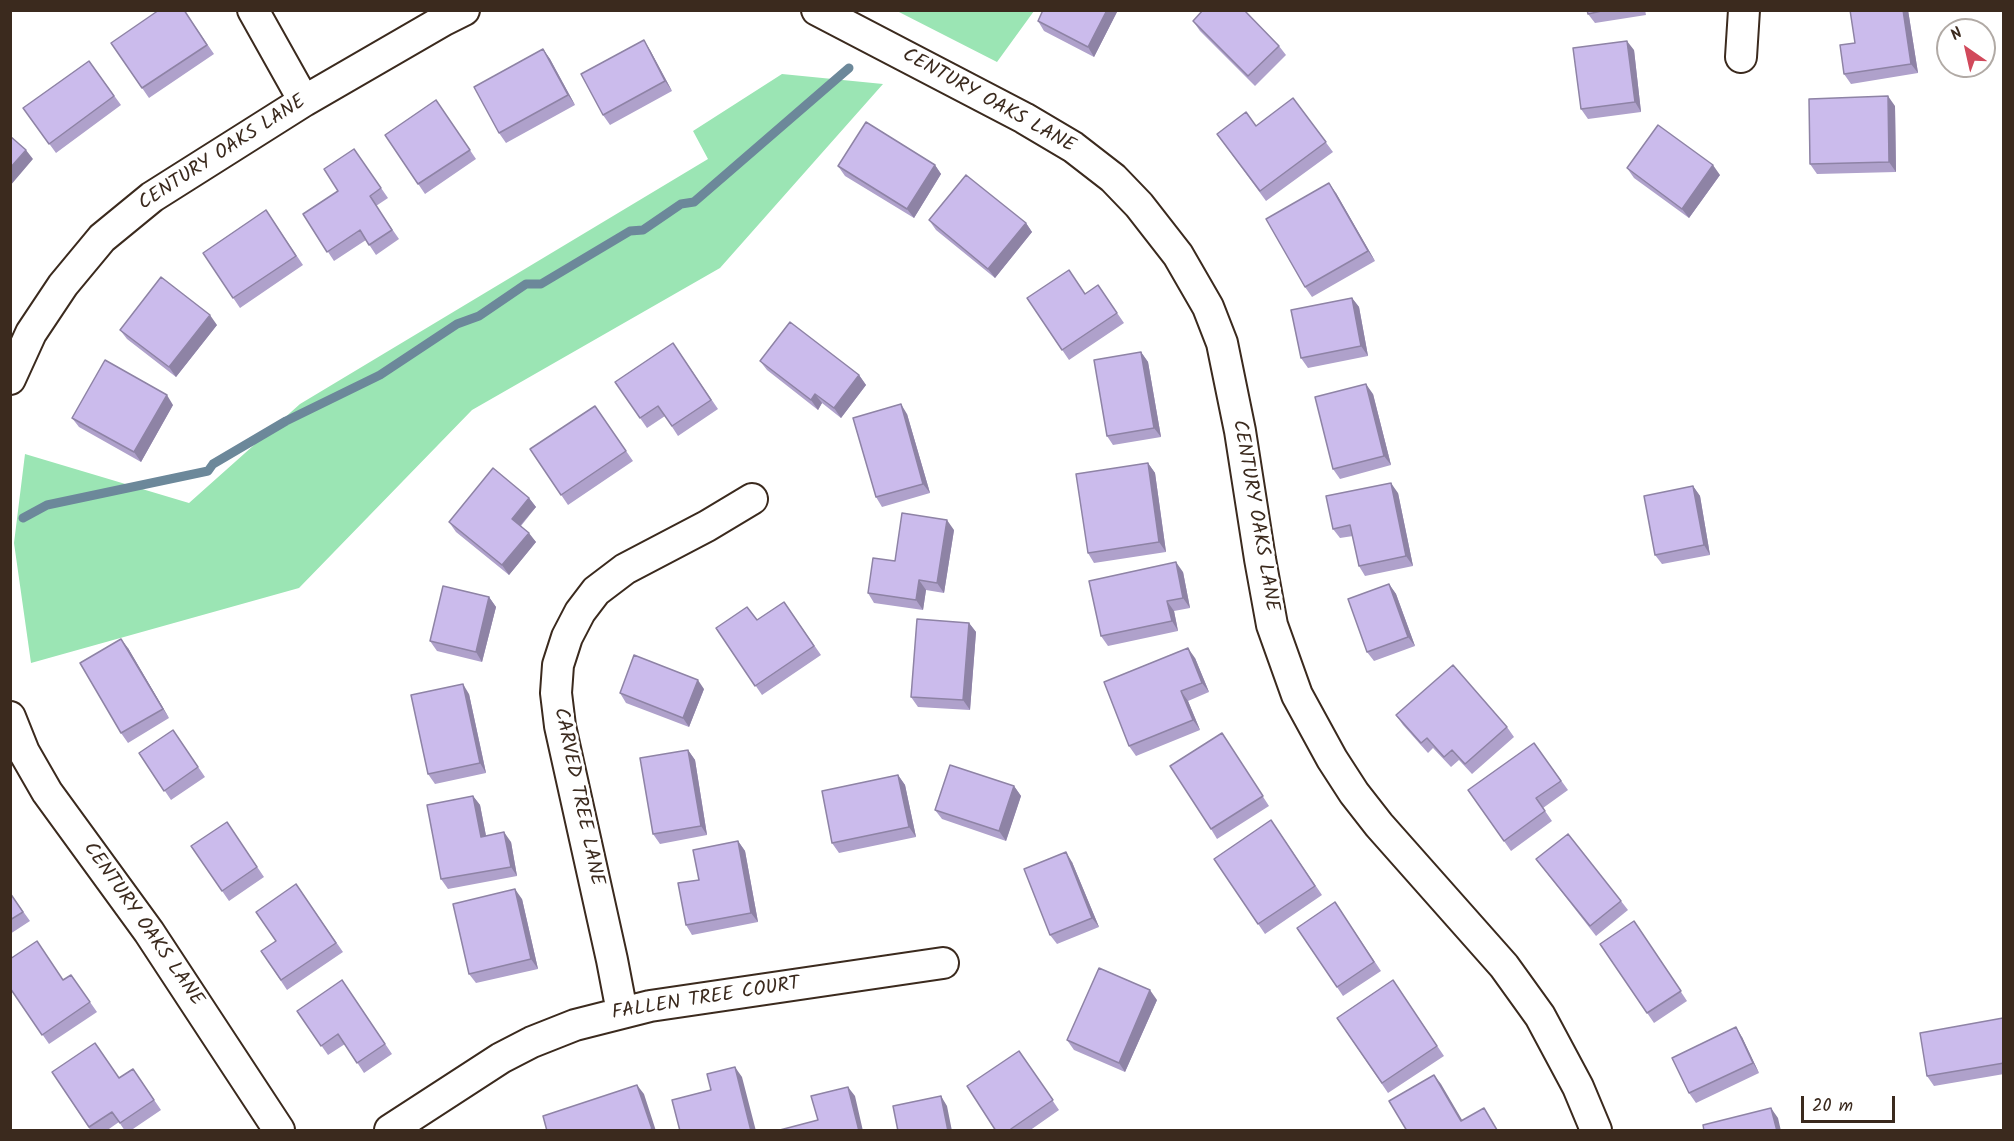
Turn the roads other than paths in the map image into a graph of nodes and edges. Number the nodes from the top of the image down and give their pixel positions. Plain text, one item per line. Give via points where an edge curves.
1 (253, 10) edge
2 (464, 10) edge
3 (817, 10) edge
4 (1744, 10) edge
5 (1741, 57) dead end
6 (304, 101) junction
7 (10, 379) edge
8 (752, 499) dead end
9 (10, 717) edge
10 (943, 963) dead end
11 (622, 1012) junction
12 (279, 1131) edge
13 (390, 1131) edge
14 (1596, 1131) edge

1 - 6 street
2 - 6 street, CENTURY OAKS LANE
3 - 14 street, CENTURY OAKS LANE via 1073,147 1140,205 1178,255 1208,307 1222,343 1272,624 1297,695 1332,759 1378,825 1504,966 1540,1016 1578,1087
4 - 5 street
6 - 7 street, CENTURY OAKS LANE via 152,197 102,238 63,285 31,333
8 - 11 street, CARVED TREE LANE via 625,569 596,591 567,637 558,665 560,726
9 - 12 street, CENTURY OAKS LANE via 47,792 149,932
10 - 11 street, FALLEN TREE COURT
11 - 13 street, FALLEN TREE COURT via 532,1042

